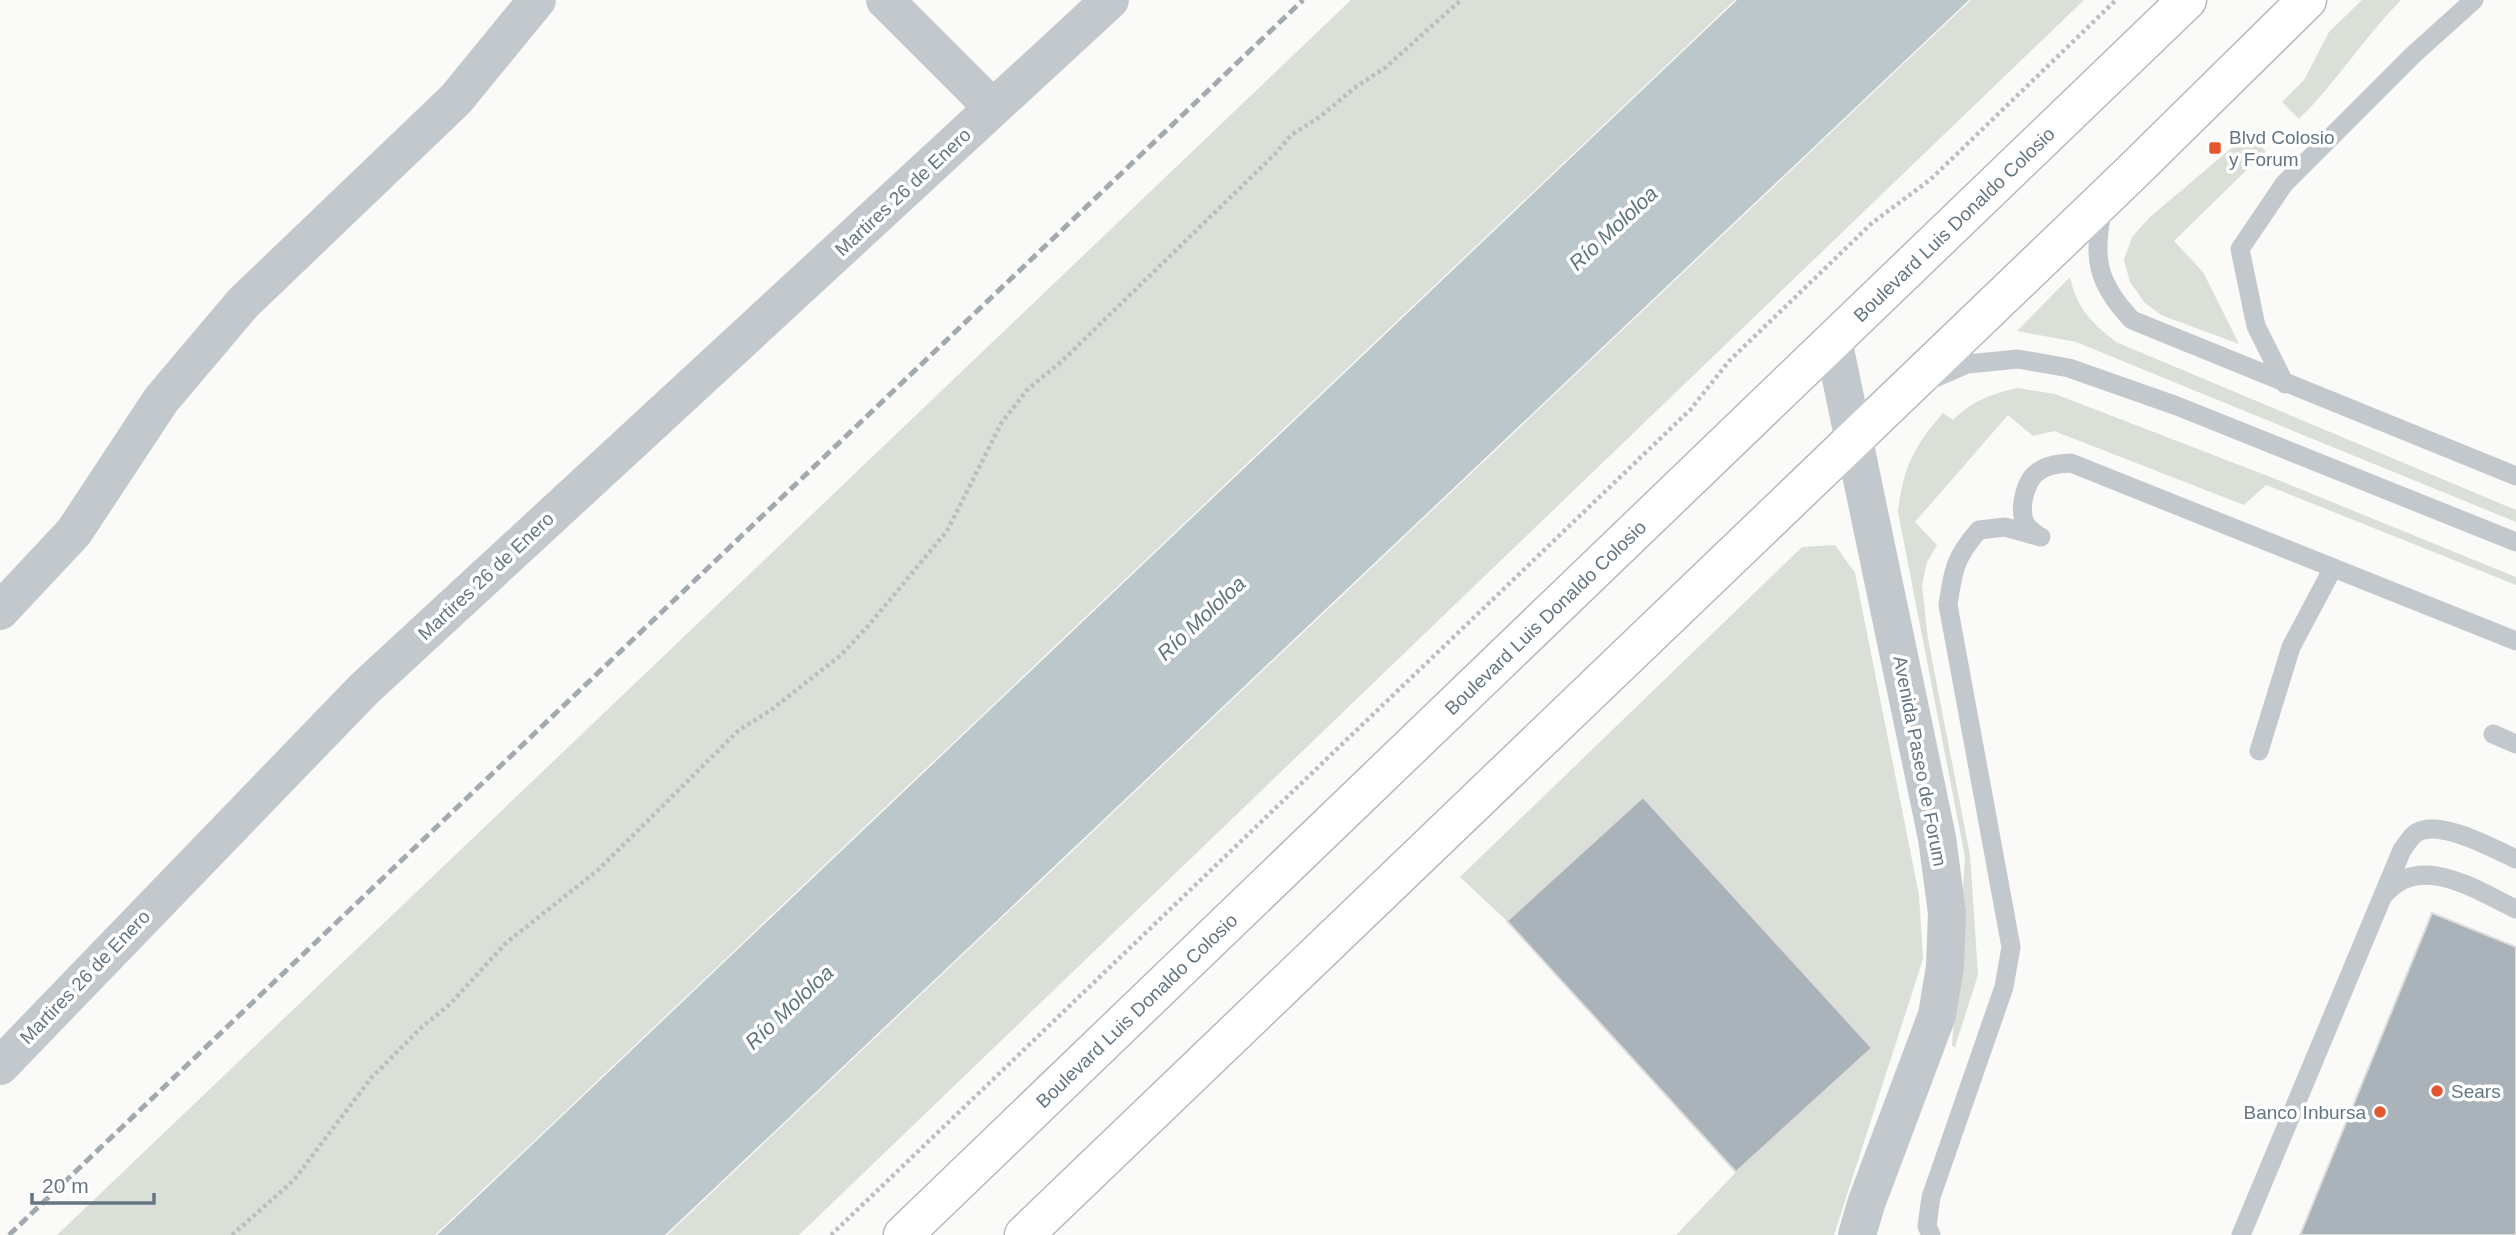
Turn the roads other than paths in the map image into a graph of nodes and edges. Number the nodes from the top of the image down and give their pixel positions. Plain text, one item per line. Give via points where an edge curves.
1 (537, 0) edge
2 (885, 0) edge
3 (1110, 0) edge
4 (2187, 0) edge
5 (2307, 0) edge
6 (2474, 0) edge
7 (993, 108) junction
8 (2127, 177) junction
9 (1833, 340) junction
10 (2285, 384) junction
11 (1866, 428) junction
12 (2516, 476) edge
13 (2516, 542) edge
14 (2333, 568) junction
15 (0, 611) edge
16 (2516, 641) edge
17 (2516, 736) edge
18 (2516, 744) edge
19 (2259, 751) dead end
20 (2516, 859) edge
21 (2379, 901) junction
22 (2516, 909) edge
23 (0, 1066) edge
24 (1876, 1175) junction
25 (903, 1235) edge
26 (1024, 1235) edge
27 (1857, 1235) edge
28 (1870, 1235) edge
29 (1931, 1235) edge
30 (2241, 1235) edge

1 - 15 street via 456,99 243,303 161,400 74,532
2 - 7 street
3 - 7 street, Martires 26 de Enero
4 - 9 main road, Boulevard Luis Donaldo Colosio
5 - 8 main road
6 - 10 lane via 2284,184 2239,249 2256,326
7 - 23 street, Martires 26 de Enero via 363,689
8 - 10 lane via 2103,207 2096,239 2100,271 2113,300 2132,320
8 - 11 main road
9 - 11 street, Avenida Paseo de Forum
9 - 25 main road, Boulevard Luis Donaldo Colosio
10 - 12 lane
11 - 13 lane via 1919,384 1968,365 2018,359 2069,368 2177,406
11 - 24 street, Avenida Paseo de Forum via 1947,913 1937,1015
11 - 26 main road
14 - 16 lane
14 - 19 lane via 2291,647
14 - 29 lane via 2071,463 2036,472 2026,492 2022,509 2026,526 2041,537 2005,527 1979,530 1957,559 1948,605 2011,947 2004,987 1931,1197 1927,1226
17 - 18 lane via 2493,734
20 - 21 lane via 2454,832 2431,829 2416,833 2402,850
21 - 22 lane via 2392,885 2428,874 2448,878
21 - 30 lane
24 - 27 street, Avenida Paseo de Forum
24 - 28 street, Avenida Paseo de Forum

